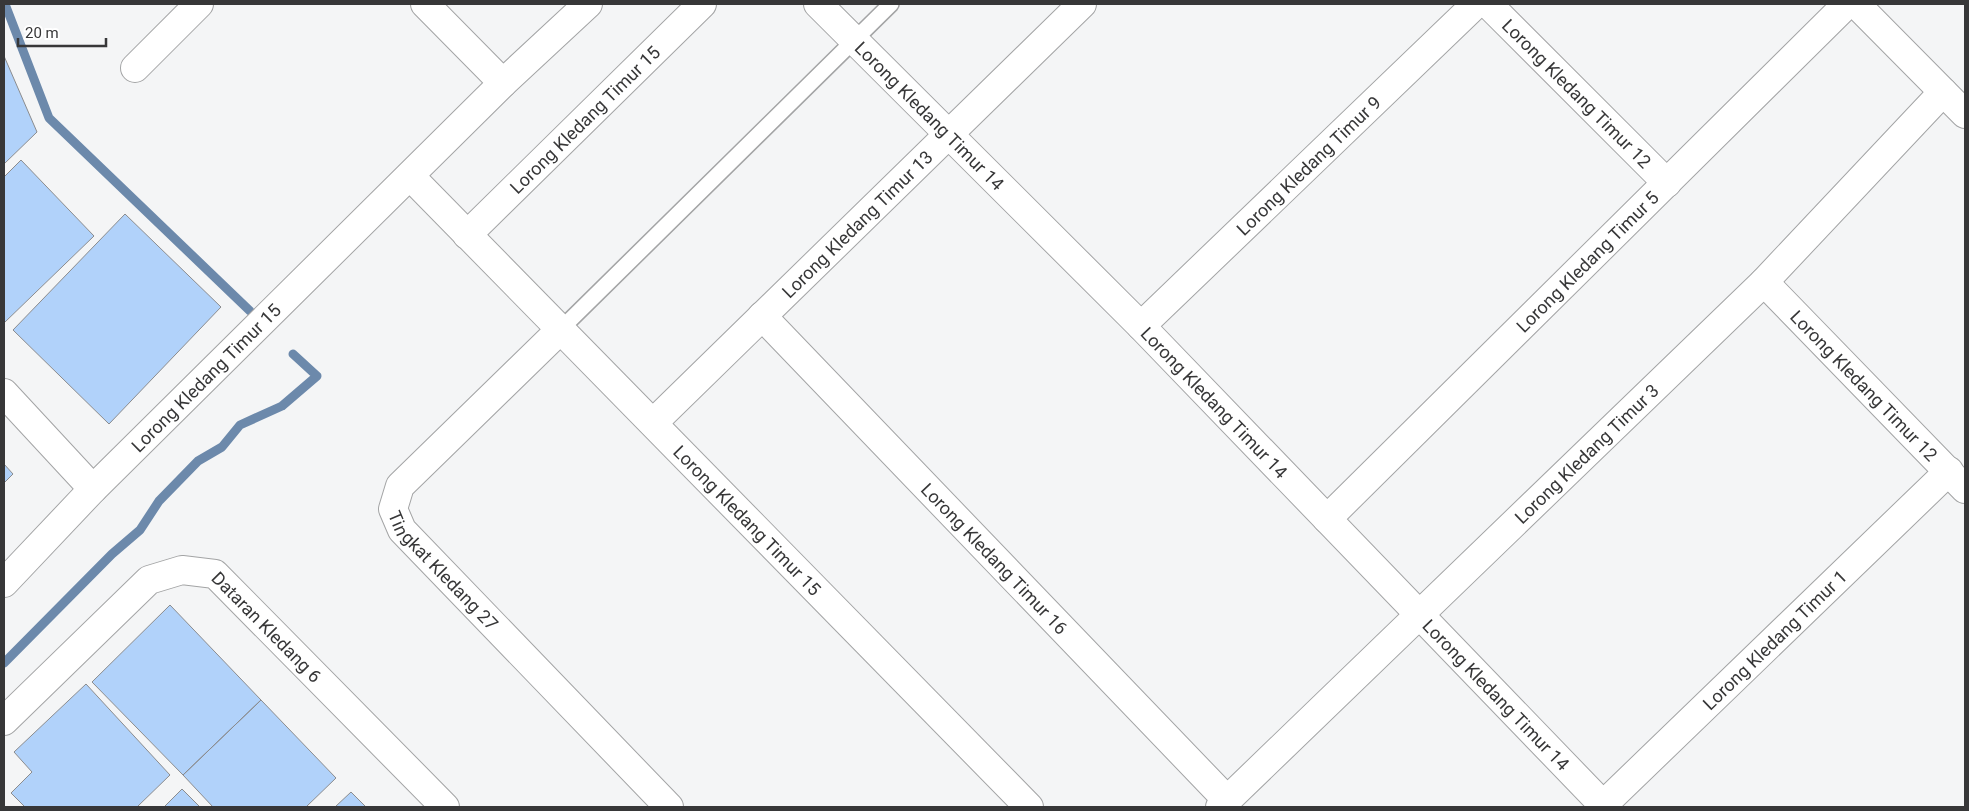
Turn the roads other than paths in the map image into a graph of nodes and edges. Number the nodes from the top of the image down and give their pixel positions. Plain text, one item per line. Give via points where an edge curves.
1 (199, 4) edge
2 (424, 4) edge
3 (588, 4) edge
4 (702, 4) edge
5 (818, 4) edge
6 (891, 4) edge
7 (1082, 4) edge
8 (1476, 4) edge
9 (1488, 4) edge
10 (1847, 4) edge
11 (1856, 4) edge
12 (854, 40) junction
13 (135, 68) dead end
14 (503, 83) junction
15 (1943, 92) junction
16 (1965, 114) edge
17 (948, 135) junction
18 (410, 176) junction
19 (1667, 182) junction
20 (467, 235) junction
21 (1764, 282) junction
22 (762, 316) junction
23 (1141, 326) junction
24 (559, 330) junction
25 (4, 393) edge
26 (653, 423) junction
27 (1957, 480) edge
28 (93, 489) junction
29 (1327, 519) junction
30 (4, 583) edge
31 (1419, 616) junction
32 (4, 721) edge
33 (1223, 804) edge
34 (445, 807) edge
35 (669, 807) edge
36 (1029, 807) edge
37 (1603, 807) edge

1 - 13 street
2 - 14 street
3 - 14 street, Lorong Kledang Timur 15
4 - 20 street, Lorong Kledang Timur 15
5 - 12 street, Lorong Kledang Timur 14
6 - 12 lane
7 - 17 street, Lorong Kledang Timur 13
8 - 23 street, Lorong Kledang Timur 9
9 - 19 street, Lorong Kledang Timur 12
10 - 19 street, Lorong Kledang Timur 5
11 - 15 street
12 - 17 street, Lorong Kledang Timur 14
12 - 24 lane
14 - 18 street, Lorong Kledang Timur 15
15 - 16 street
15 - 21 street, Lorong Kledang Timur 3
17 - 22 street, Lorong Kledang Timur 13
17 - 23 street, Lorong Kledang Timur 14
18 - 20 street, Lorong Kledang Timur 15
18 - 28 street, Lorong Kledang Timur 15
19 - 29 street, Lorong Kledang Timur 5
20 - 24 street, Lorong Kledang Timur 15
21 - 27 street, Lorong Kledang Timur 12
21 - 31 street, Lorong Kledang Timur 3
22 - 26 street, Lorong Kledang Timur 13
22 - 33 street, Lorong Kledang Timur 16
23 - 29 street, Lorong Kledang Timur 14
24 - 26 street, Lorong Kledang Timur 15
24 - 35 street, Tingkat Kledang 27 via 400,486 393,509 402,530
25 - 28 street
26 - 36 street, Lorong Kledang Timur 15
27 - 37 street, Lorong Kledang Timur 1
28 - 30 street, Lorong Kledang Timur 15
29 - 31 street, Lorong Kledang Timur 14
31 - 33 street, Lorong Kledang Timur 3
31 - 37 street, Lorong Kledang Timur 14
32 - 34 street, Dataran Kledang 6 via 149,580 182,570 215,574

